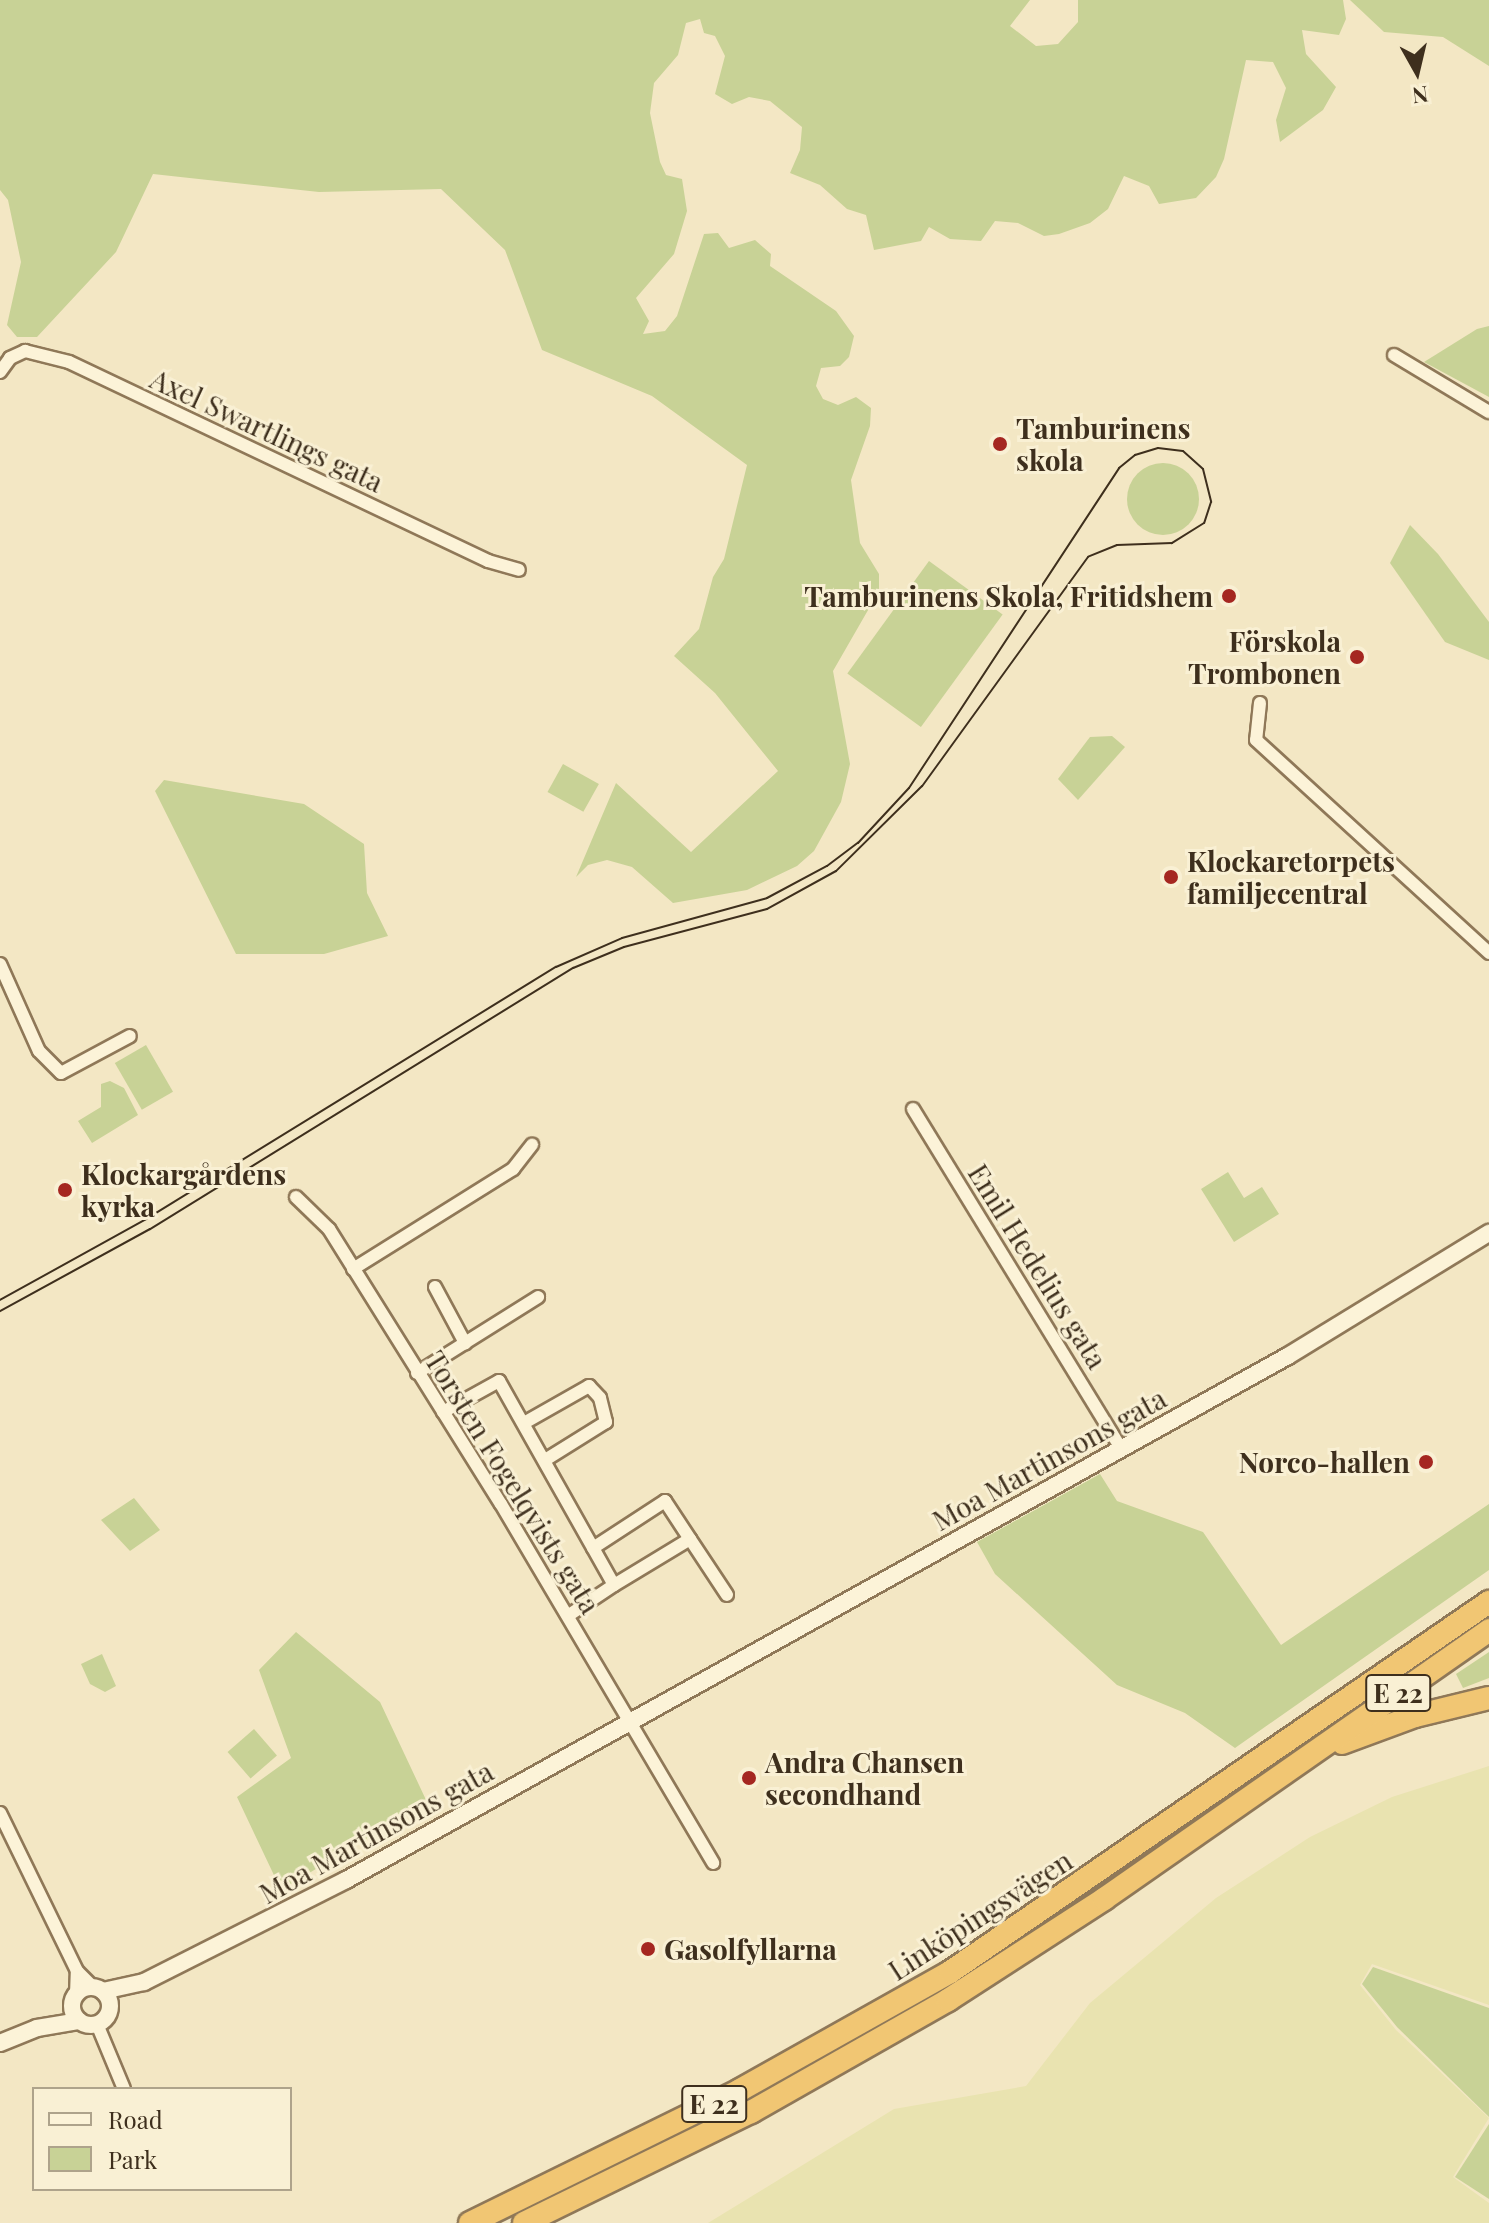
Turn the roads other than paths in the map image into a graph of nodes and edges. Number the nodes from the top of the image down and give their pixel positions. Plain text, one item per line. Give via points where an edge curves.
1 (1394, 355) dead end
2 (0, 372) edge
3 (1489, 412) edge
4 (519, 570) dead end
5 (1260, 703) dead end
6 (1489, 953) edge
7 (0, 964) edge
8 (130, 1036) dead end
9 (913, 1109) dead end
10 (532, 1145) dead end
11 (296, 1197) dead end
12 (1489, 1233) edge
13 (353, 1269) junction
14 (435, 1287) dead end
15 (538, 1297) dead end
16 (465, 1343) junction
17 (417, 1373) junction
18 (443, 1412) junction
19 (524, 1423) junction
20 (1121, 1448) junction
21 (545, 1460) junction
22 (690, 1539) junction
23 (593, 1548) junction
24 (614, 1585) junction
25 (727, 1595) dead end
26 (1489, 1602) edge
27 (569, 1615) junction
28 (1489, 1630) edge
29 (1489, 1698) edge
30 (629, 1721) junction
31 (1307, 1757) junction
32 (0, 1813) edge
33 (713, 1863) dead end
34 (77, 1971) junction
35 (144, 1982) junction
36 (98, 1989) junction
37 (74, 1998) junction
38 (103, 2019) junction
39 (79, 2021) junction
40 (37, 2028) junction
41 (0, 2043) edge
42 (123, 2087) edge
43 (470, 2223) edge
44 (524, 2223) edge

1 - 3 street
2 - 4 street, Axel Swartlings gata via 10,358 25,351 69,362 488,561
5 - 6 street via 1256,740
7 - 8 street via 39,1051 61,1073
9 - 20 street, Emil Hedelius gata
10 - 13 street via 513,1169
11 - 13 street, Torsten Fogelqvists gata via 329,1229
12 - 20 street, Moa Martinsons gata via 1378,1304
13 - 17 street, Torsten Fogelqvists gata
14 - 16 street
15 - 16 street
16 - 17 street
17 - 18 street, Torsten Fogelqvists gata
18 - 19 street via 499,1381
18 - 27 street, Torsten Fogelqvists gata
19 - 21 street
19 - 21 street via 589,1386 600,1398 606,1422
20 - 30 street, Moa Martinsons gata
21 - 23 street
22 - 23 street via 665,1501
22 - 24 street
22 - 25 street
23 - 24 street
24 - 27 street
26 - 43 highway, Linköpingsvägen / E 22 via 950,1972 740,2090
27 - 30 street, Torsten Fogelqvists gata
28 - 31 highway, E 22
29 - 31 highway via 1415,1716
30 - 33 street
30 - 35 street, Moa Martinsons gata via 306,1901
31 - 44 highway, Linköpingsvägen / E 22 via 1104,1899 902,2027 751,2112
32 - 34 street
34 - 36 street
34 - 37 street
35 - 36 street, Moa Martinsons gata
35 - 38 street, Moa Martinsons gata
36 - 37 street, Moa Martinsons gata
36 - 38 street
37 - 39 street
37 - 40 street
38 - 39 street
38 - 42 street
39 - 40 street
40 - 41 street

